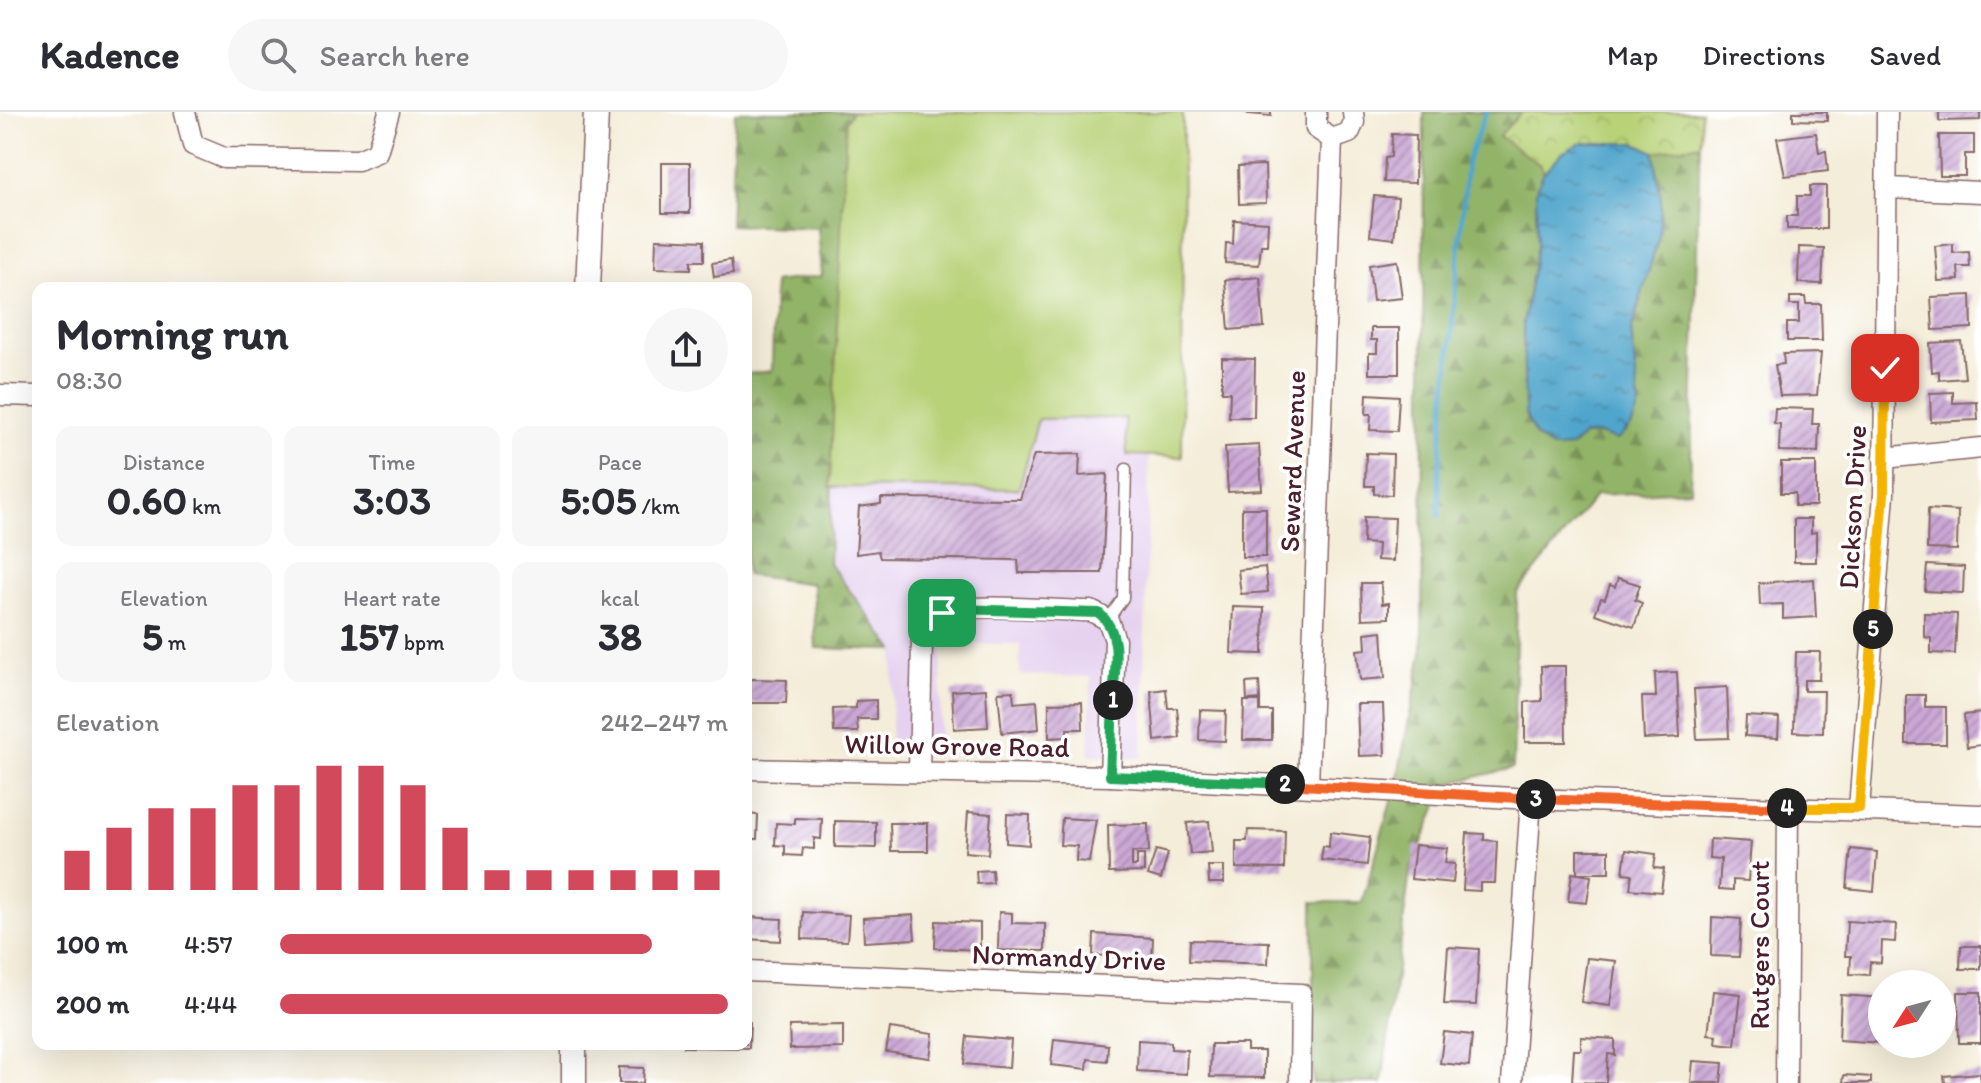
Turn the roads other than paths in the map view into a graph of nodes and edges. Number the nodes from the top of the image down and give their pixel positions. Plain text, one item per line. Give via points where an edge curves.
1 (185, 112) edge
2 (389, 112) edge
3 (596, 112) edge
4 (1316, 112) edge
5 (1353, 112) edge
6 (1887, 112) edge
7 (1332, 139) junction
8 (1888, 188) junction
9 (1981, 192) edge
10 (588, 282) edge
11 (0, 395) edge
12 (32, 396) edge
13 (1981, 448) edge
14 (1884, 458) junction
15 (1126, 469) dead end
16 (1108, 620) junction
17 (752, 769) edge
18 (919, 771) junction
19 (1110, 776) junction
20 (1308, 785) junction
21 (1531, 799) junction
22 (1788, 808) junction
23 (1859, 808) junction
24 (1981, 815) edge
25 (752, 971) edge
26 (574, 1050) edge
27 (574, 1083) edge
28 (1300, 1083) edge
29 (1512, 1083) edge
30 (1786, 1083) edge

1 - 2 street via 193,145 224,158 358,160 377,152
3 - 10 street
4 - 7 street via 1316,128
5 - 7 street via 1349,133
6 - 8 street, Dickson Drive
7 - 20 street, Seward Avenue
8 - 9 street
8 - 14 street, Dickson Drive
11 - 12 street
13 - 14 street
14 - 23 street, Dickson Drive
15 - 16 lane via 1123,598
16 - 18 street via 1091,611 954,609 931,620 923,630
16 - 19 street via 1115,640
17 - 18 street, Willow Grove Road
18 - 19 street, Willow Grove Road
19 - 20 street, Willow Grove Road
20 - 21 street, Willow Grove Road
21 - 22 street, Willow Grove Road
21 - 29 street
22 - 23 street, Willow Grove Road
22 - 30 street, Rutgers Court
23 - 24 street, Willow Grove Road
25 - 28 street, Normandy Drive via 1301,994
26 - 27 street

